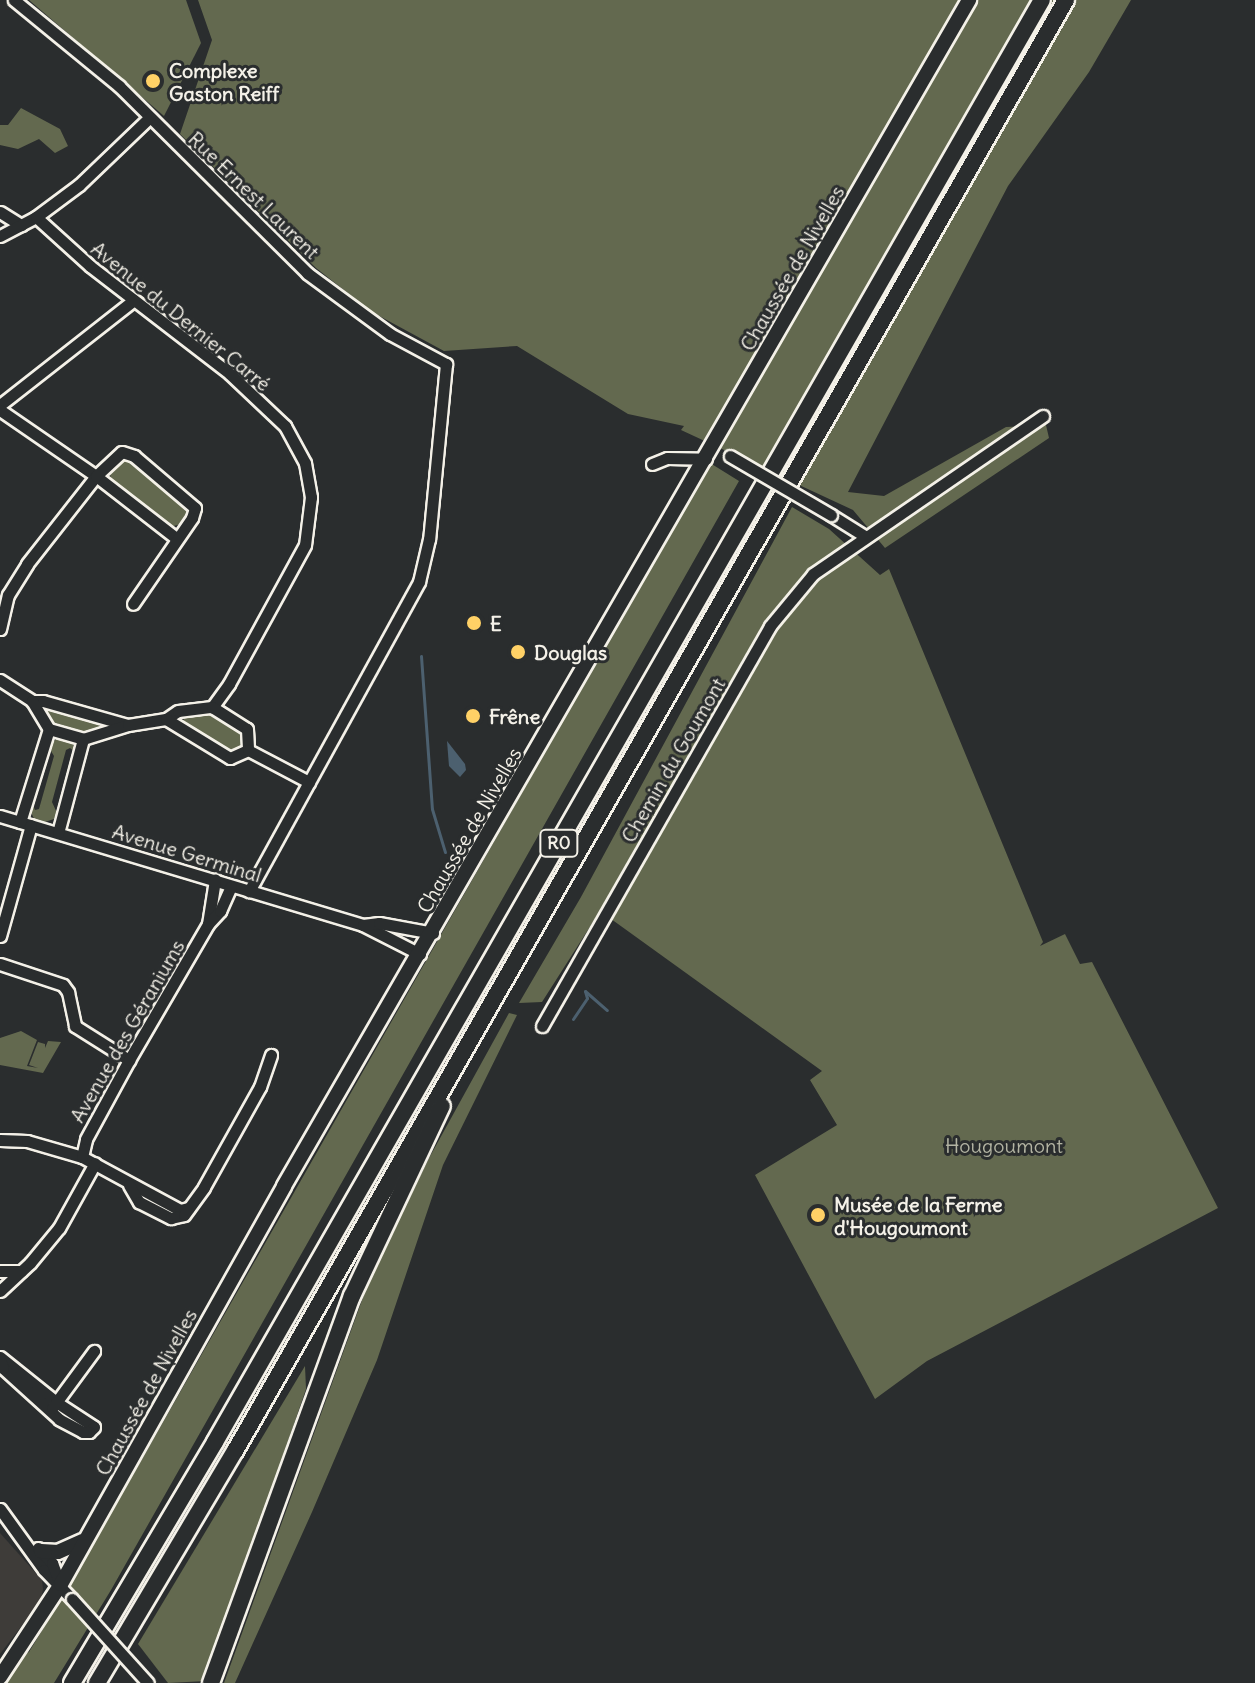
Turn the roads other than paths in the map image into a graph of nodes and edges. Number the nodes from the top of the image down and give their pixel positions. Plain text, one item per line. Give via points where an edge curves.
1 (14, 0) edge
2 (969, 0) edge
3 (1042, 0) edge
4 (1066, 0) edge
5 (150, 117) junction
6 (0, 212) edge
7 (36, 217) junction
8 (21, 225) junction
9 (0, 236) edge
10 (134, 300) junction
11 (0, 408) edge
12 (1043, 416) dead end
13 (709, 453) junction
14 (652, 464) dead end
15 (96, 476) junction
16 (864, 536) junction
17 (176, 538) junction
18 (4, 596) edge
19 (133, 604) dead end
20 (0, 629) edge
21 (0, 680) edge
22 (32, 701) junction
23 (212, 707) junction
24 (166, 719) junction
25 (128, 725) junction
26 (49, 729) junction
27 (83, 739) junction
28 (248, 750) junction
29 (309, 782) junction
30 (0, 816) edge
31 (26, 824) junction
32 (58, 833) junction
33 (215, 880) junction
34 (231, 886) junction
35 (249, 891) junction
36 (208, 924) junction
37 (363, 925) junction
38 (433, 933) junction
39 (0, 936) edge
40 (420, 954) junction
41 (0, 964) edge
42 (542, 1026) dead end
43 (271, 1055) dead end
44 (129, 1060) junction
45 (451, 1074) junction
46 (0, 1140) edge
47 (82, 1157) junction
48 (95, 1163) junction
49 (0, 1271) edge
50 (21, 1271) junction
51 (0, 1291) edge
52 (94, 1351) dead end
53 (0, 1358) edge
54 (0, 1509) edge
55 (22, 1538) junction
56 (86, 1539) junction
57 (41, 1551) junction
58 (61, 1584) junction
59 (0, 1677) edge
60 (72, 1683) edge
61 (97, 1683) edge
62 (148, 1683) edge
63 (211, 1683) edge

1 - 5 street, Rue Ernest Laurent
2 - 13 main road, Chaussée de Nivelles
3 - 60 highway, R0
4 - 45 highway, R0
5 - 7 street via 79,185
5 - 29 street, Rue Ernest Laurent via 307,273 390,334 446,364 429,539 419,582
6 - 8 street
7 - 8 street
7 - 10 street, Avenue du Dernier Carré
8 - 9 street
10 - 11 street
10 - 23 street, Avenue du Dernier Carré via 230,374 285,426 309,479 309,530 298,561
11 - 15 street
12 - 16 street, Chemin du Goumont
13 - 14 street
13 - 16 street, bridge via 730,456
13 - 38 main road, Chaussée de Nivelles
15 - 17 street
15 - 17 street via 122,452 134,456 195,508
15 - 18 street
16 - 42 street, Chemin du Goumont via 813,574 770,626
17 - 19 street
18 - 20 street
21 - 22 street
22 - 25 street
22 - 26 street
23 - 24 street via 178,711
23 - 28 street via 247,729
24 - 25 street
24 - 28 street via 230,758
25 - 27 street
26 - 27 street
26 - 31 street
27 - 32 street
28 - 29 street
29 - 35 street
30 - 31 street, Avenue Germinal
31 - 32 street, Avenue Germinal
31 - 39 street
32 - 33 street, Avenue Germinal
33 - 34 street, Avenue Germinal
33 - 36 street, Avenue des Géraniums
34 - 35 street, Avenue Germinal
34 - 36 street, Avenue des Géraniums
35 - 37 street, Avenue Germinal
36 - 44 street, Avenue des Géraniums
37 - 38 street, Avenue Germinal
37 - 40 street, Avenue Germinal
38 - 40 main road, Chaussée de Nivelles
40 - 56 main road, Chaussée de Nivelles
41 - 44 street via 63,985 75,1026
43 - 48 street via 260,1087 179,1219 139,1202 129,1185
44 - 47 street, Avenue des Géraniums via 86,1139
45 - 61 highway, R0
45 - 63 highway via 440,1115 352,1296
46 - 47 street via 27,1141
47 - 48 street
48 - 50 street via 59,1228
49 - 50 street
50 - 51 street
52 - 53 street via 53,1407 3,1368
54 - 55 street
55 - 57 street
55 - 58 street
56 - 57 main road via 68,1550
56 - 58 main road, Chaussée de Nivelles
57 - 58 street
58 - 59 main road, Chaussée de Nivelles
58 - 62 street, bridge

